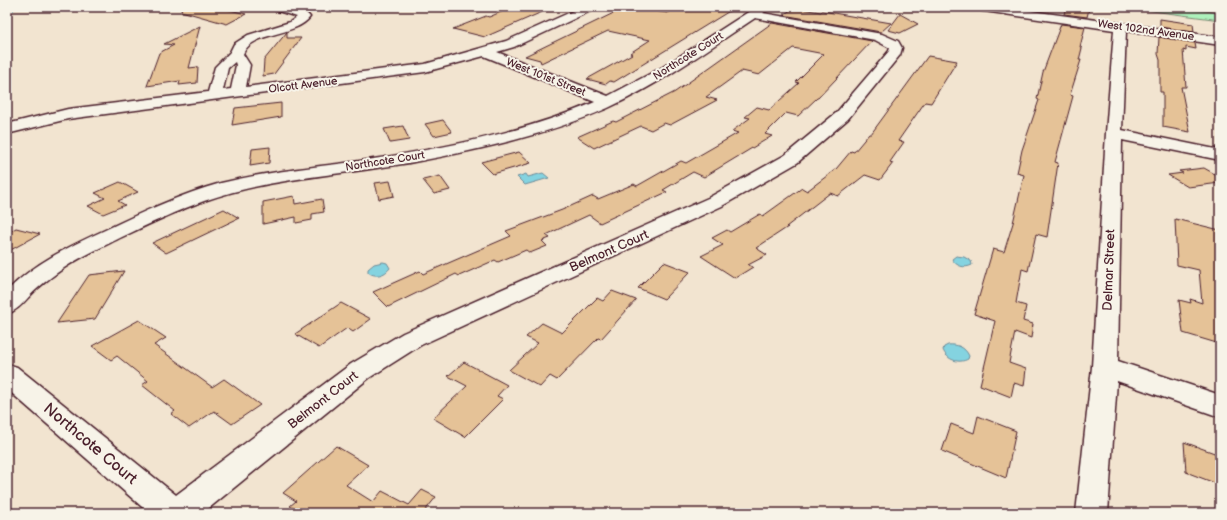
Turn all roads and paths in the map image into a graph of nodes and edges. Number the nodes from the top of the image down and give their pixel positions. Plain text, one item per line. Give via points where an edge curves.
1 (276, 7) edge
2 (591, 7) edge
3 (978, 7) edge
4 (758, 11) edge
5 (1120, 26) junction
6 (1220, 41) edge
7 (485, 52) junction
8 (236, 54) junction
9 (238, 93) junction
10 (214, 96) junction
11 (608, 102) junction
12 (7, 129) edge
13 (1114, 133) junction
14 (1220, 155) edge
15 (7, 306) edge
16 (1105, 367) junction
17 (7, 374) edge
18 (1220, 406) edge
19 (173, 513) edge
20 (178, 513) edge
21 (1092, 513) edge

1 - 8 street via 300,13 304,17 294,24 247,40 238,47
2 - 7 street, Olcott Avenue via 520,40
3 - 5 street, West 102nd Avenue
4 - 11 street, Northcote Court via 702,49
4 - 20 street, Belmont Court via 878,37 894,44 895,52 842,116 791,159 715,202 669,224 412,339 360,371
5 - 6 street, West 102nd Avenue
5 - 13 street, Delmar Street
7 - 9 street, Olcott Avenue via 414,70
7 - 11 street, West 101st Street
8 - 9 street via 244,65
8 - 10 street via 222,67
9 - 10 street, Olcott Avenue
10 - 12 street, Olcott Avenue via 68,114
11 - 15 street, Northcote Court via 549,124 470,145 390,161 284,177 209,193 154,214 71,254 34,278
13 - 14 street
13 - 16 street, Delmar Street
16 - 18 street
16 - 21 street, Delmar Street
17 - 19 street, Northcote Court

